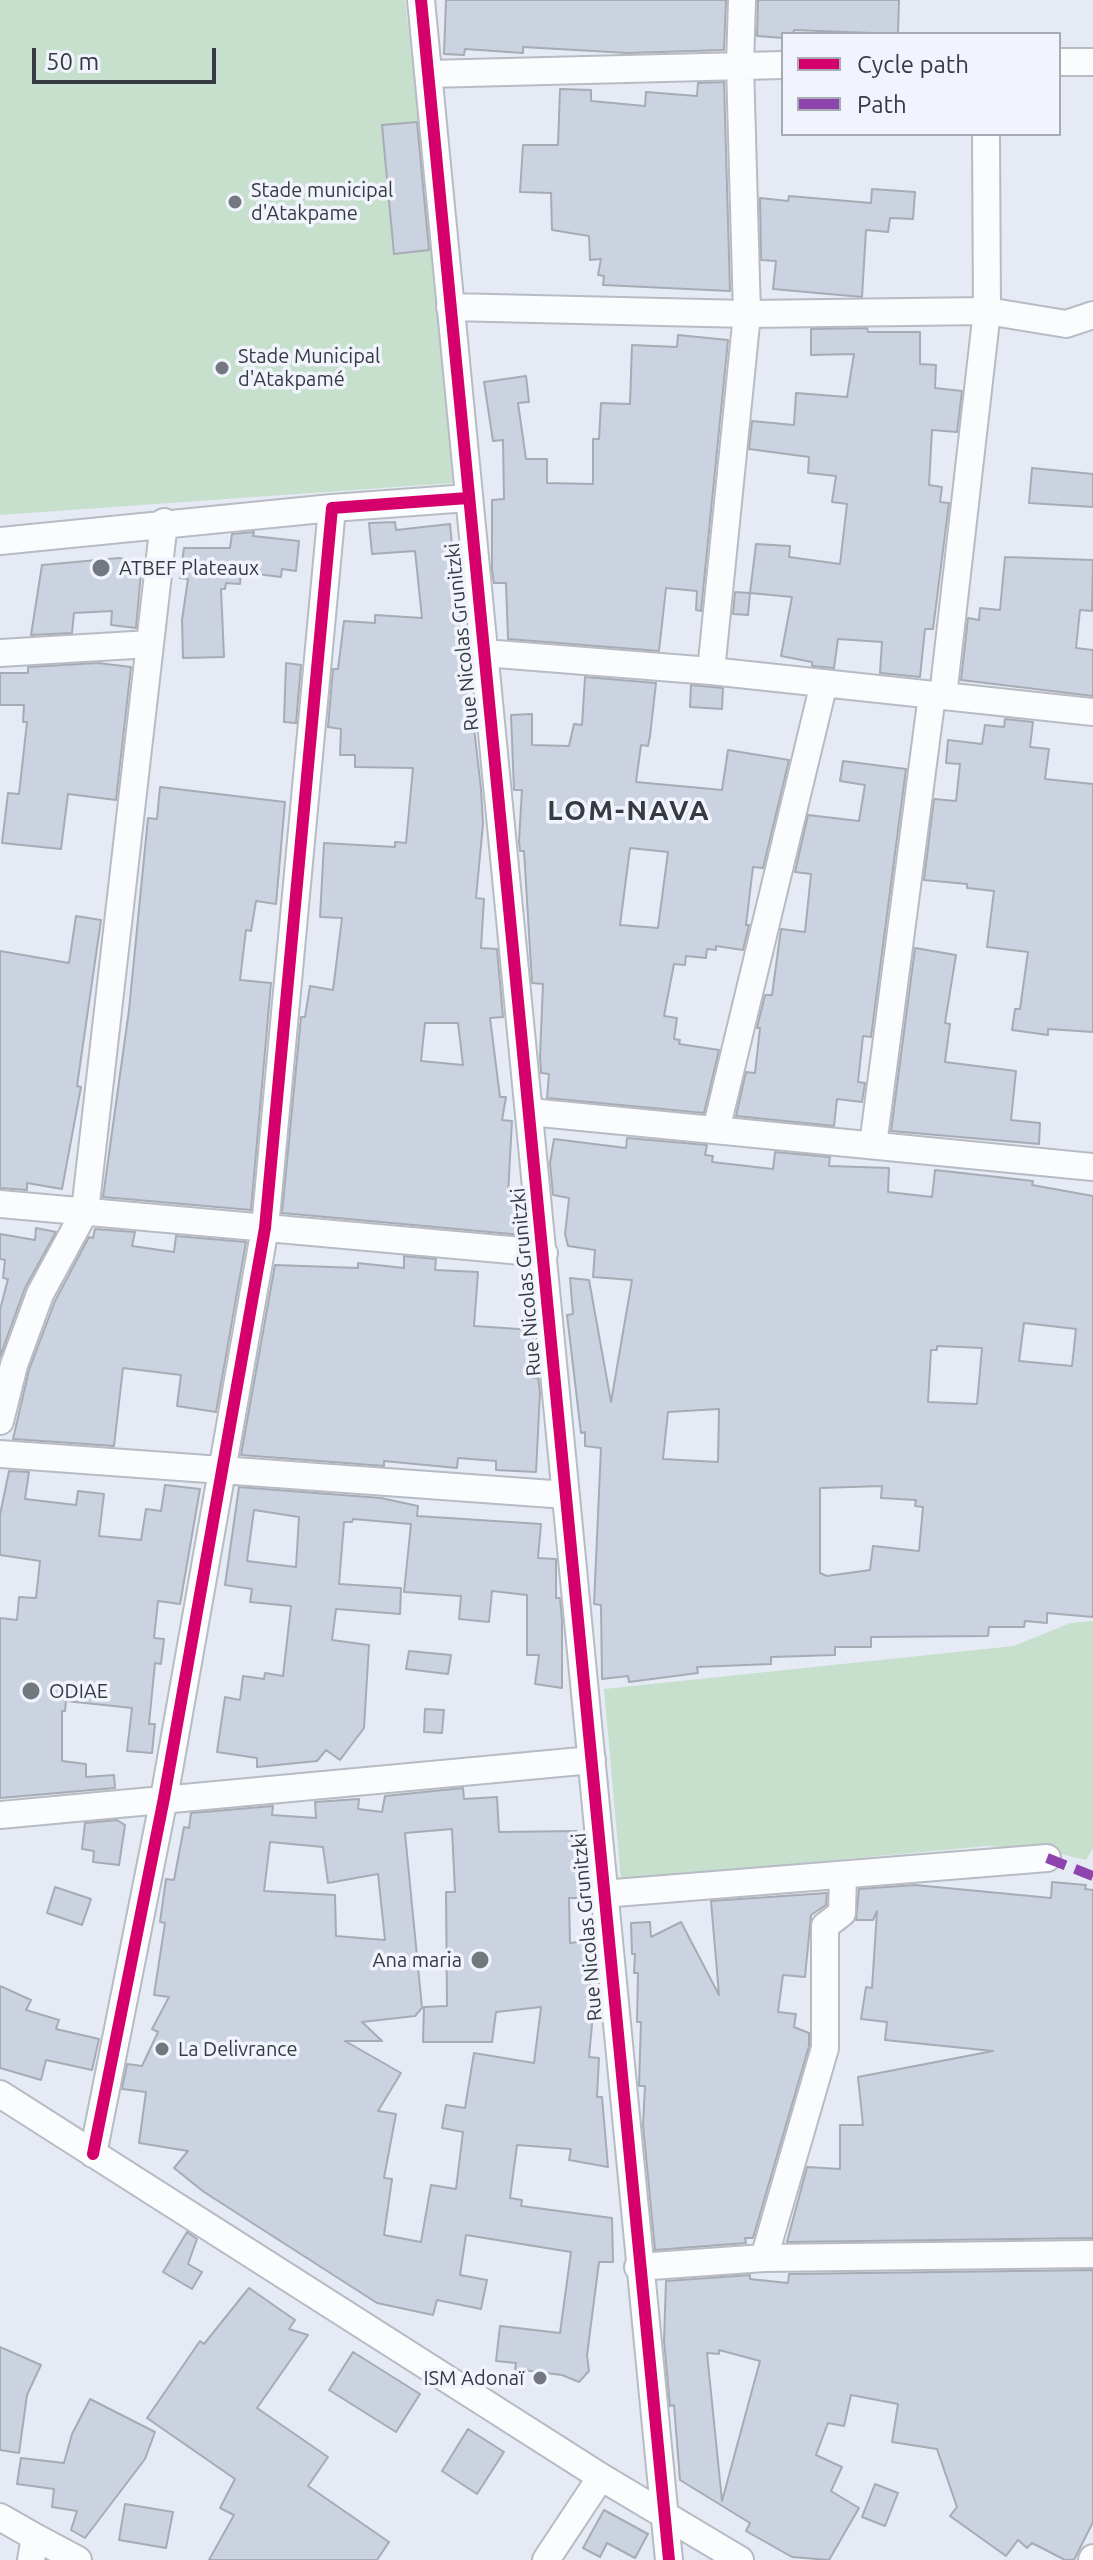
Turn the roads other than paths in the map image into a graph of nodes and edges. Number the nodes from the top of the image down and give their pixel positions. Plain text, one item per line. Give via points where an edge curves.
1 (421, 0) edge
2 (742, 0) edge
3 (1061, 62) edge
4 (1093, 62) edge
5 (740, 65) junction
6 (781, 65) edge
7 (428, 74) junction
8 (986, 136) edge
9 (450, 307) junction
10 (987, 311) junction
11 (747, 314) junction
12 (1093, 315) edge
13 (468, 498) junction
14 (332, 508) junction
15 (164, 522) junction
16 (0, 541) edge
17 (150, 644) junction
18 (0, 653) edge
19 (484, 653) junction
20 (711, 671) junction
21 (824, 683) junction
22 (938, 695) junction
23 (1093, 712) edge
24 (530, 1112) junction
25 (716, 1130) junction
26 (873, 1145) junction
27 (1093, 1167) edge
28 (0, 1204) edge
29 (85, 1211) junction
30 (265, 1228) junction
31 (544, 1253) junction
32 (0, 1421) edge
33 (0, 1454) edge
34 (223, 1470) junction
35 (566, 1495) junction
36 (592, 1760) junction
37 (164, 1798) junction
38 (0, 1815) edge
39 (1047, 1858) dead end
40 (843, 1875) junction
41 (603, 1894) junction
42 (0, 2094) edge
43 (93, 2154) junction
44 (1093, 2254) edge
45 (764, 2258) junction
46 (638, 2267) junction
47 (601, 2477) junction
48 (665, 2516) junction
49 (0, 2517) edge
50 (33, 2548) edge
51 (78, 2560) edge
52 (546, 2560) edge
53 (669, 2560) edge
54 (740, 2560) edge

1 - 7 street, Rue Nicolas Grunitzki
2 - 5 street
3 - 4 street
5 - 6 street
5 - 7 street
5 - 11 street
7 - 9 street, Rue Nicolas Grunitzki
8 - 10 street
9 - 11 street
9 - 13 street, Rue Nicolas Grunitzki
10 - 11 street
10 - 12 street via 1066,324
10 - 22 street
11 - 20 street
13 - 14 street
13 - 19 street, Rue Nicolas Grunitzki
14 - 15 street
14 - 30 street
15 - 16 street
15 - 17 street
17 - 18 street
17 - 29 street
19 - 20 street
19 - 24 street, Rue Nicolas Grunitzki
20 - 21 street
21 - 22 street
21 - 25 street
22 - 23 street
22 - 26 street
24 - 25 street
24 - 31 street, Rue Nicolas Grunitzki
25 - 26 street
26 - 27 street
28 - 29 street
29 - 30 street
29 - 32 street via 40,1294
30 - 31 street
30 - 34 street
31 - 35 street, Rue Nicolas Grunitzki
33 - 34 street
34 - 35 street
34 - 37 street
35 - 36 street, Rue Nicolas Grunitzki
36 - 37 street
36 - 41 street, Rue Nicolas Grunitzki
37 - 38 street
37 - 43 street
39 - 40 street
40 - 41 street
40 - 45 street via 842,1913 825,1926 821,2072
41 - 46 street, Rue Nicolas Grunitzki
42 - 43 street
43 - 47 street
44 - 45 street
45 - 46 street
46 - 48 street, Rue Nicolas Grunitzki
47 - 48 street
47 - 52 street
48 - 53 street, Rue Nicolas Grunitzki
48 - 54 street
49 - 50 street
50 - 51 street

